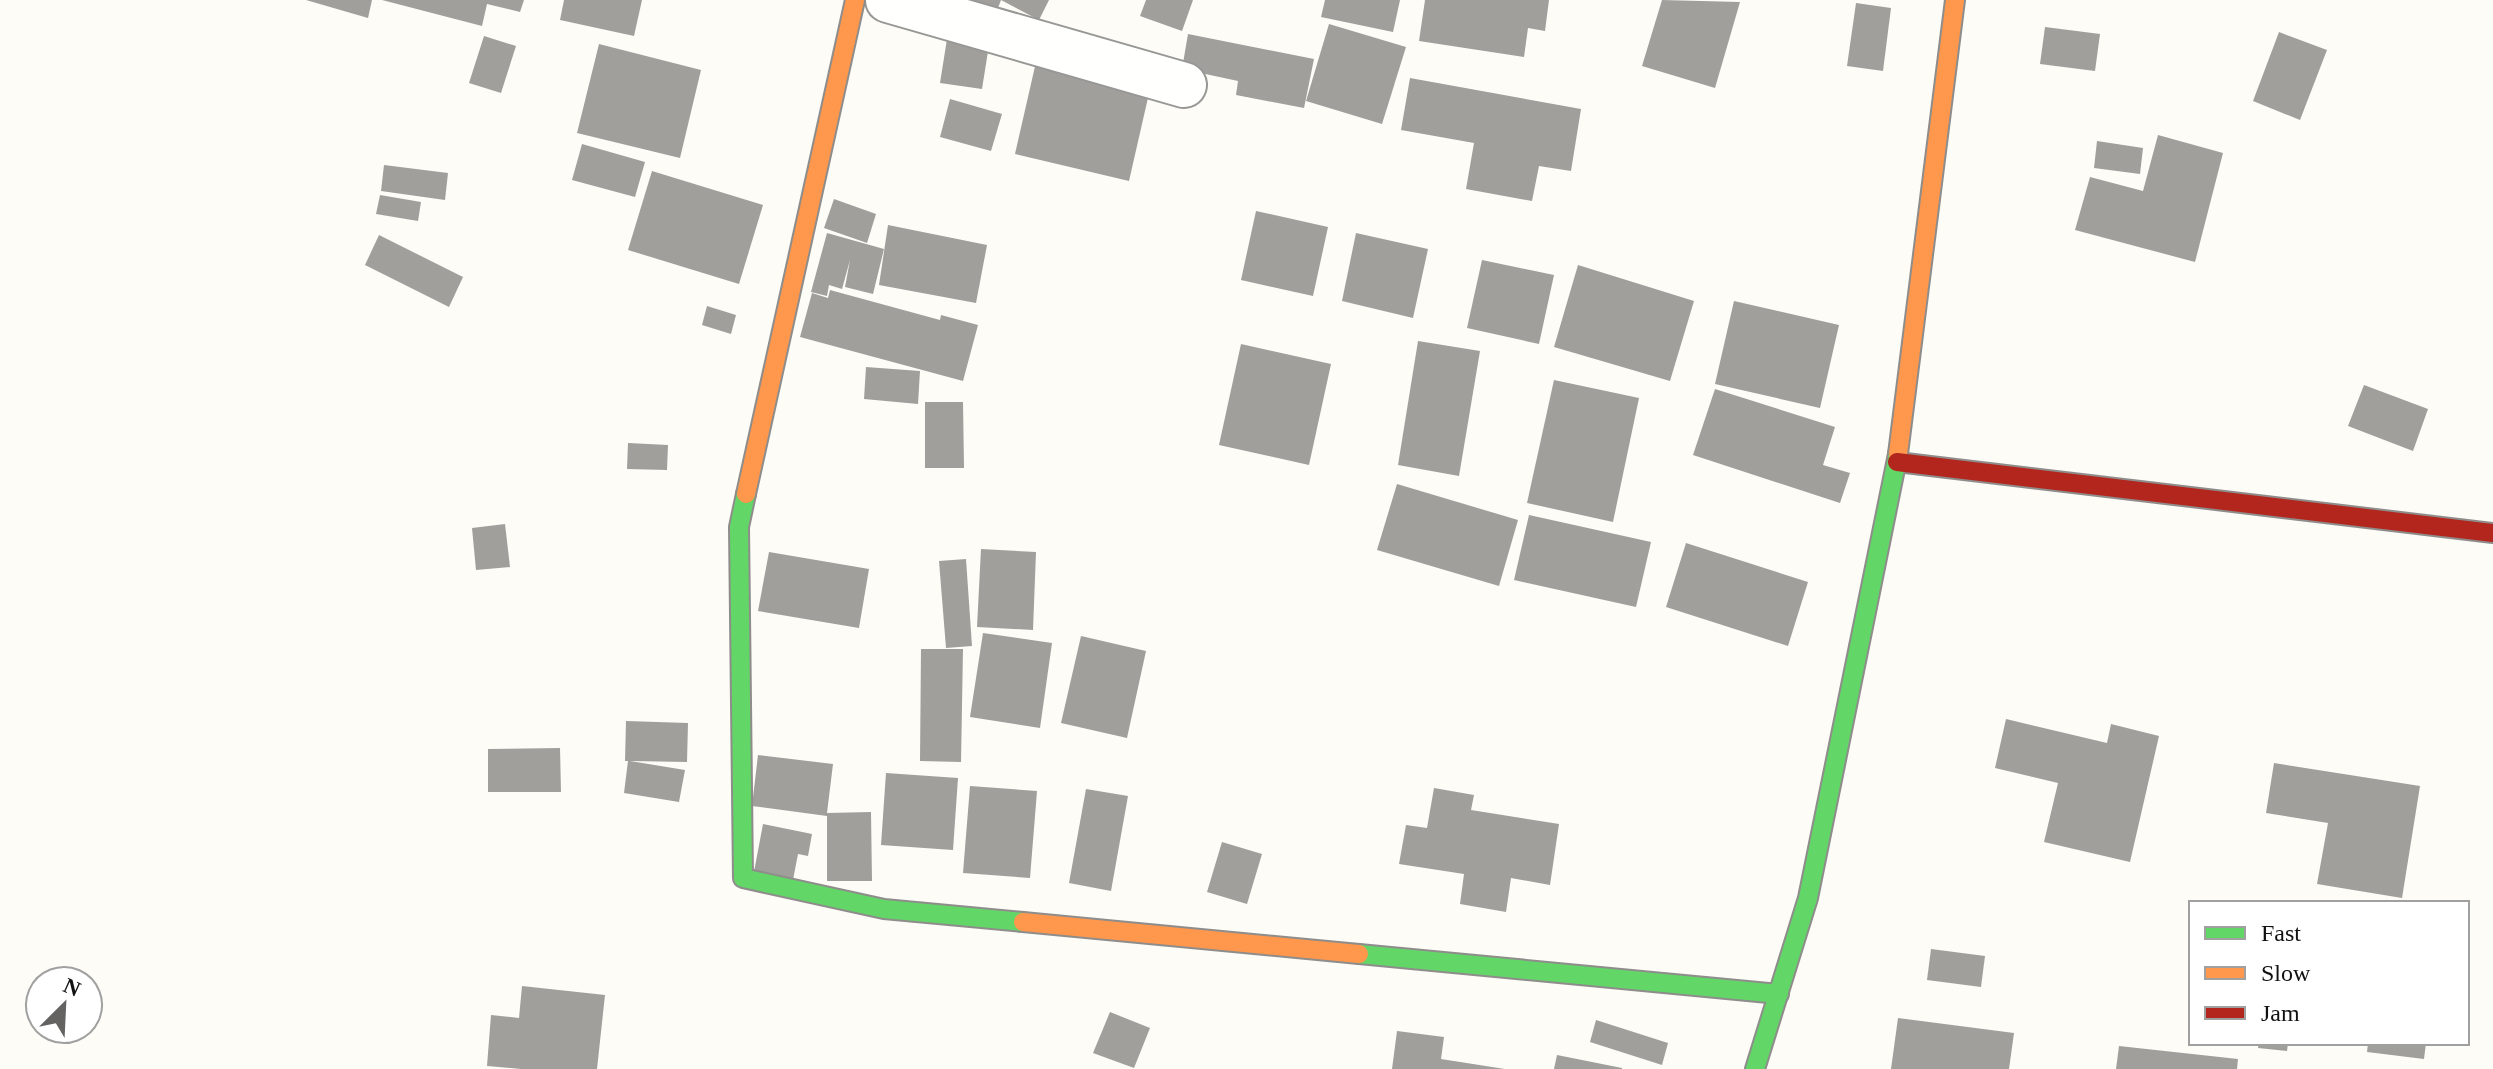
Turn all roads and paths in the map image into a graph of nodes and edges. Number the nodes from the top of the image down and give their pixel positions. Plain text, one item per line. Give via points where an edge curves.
1 (855, 0) edge
2 (888, 0) edge
3 (1955, 0) edge
4 (1184, 85) dead end
5 (1897, 462) junction
6 (2493, 533) edge
7 (1779, 994) junction
8 (1755, 1069) edge

1 - 7 street via 739,527 743,878 884,909
2 - 4 street
3 - 5 street
5 - 6 street
5 - 7 street via 1808,898
7 - 8 street

